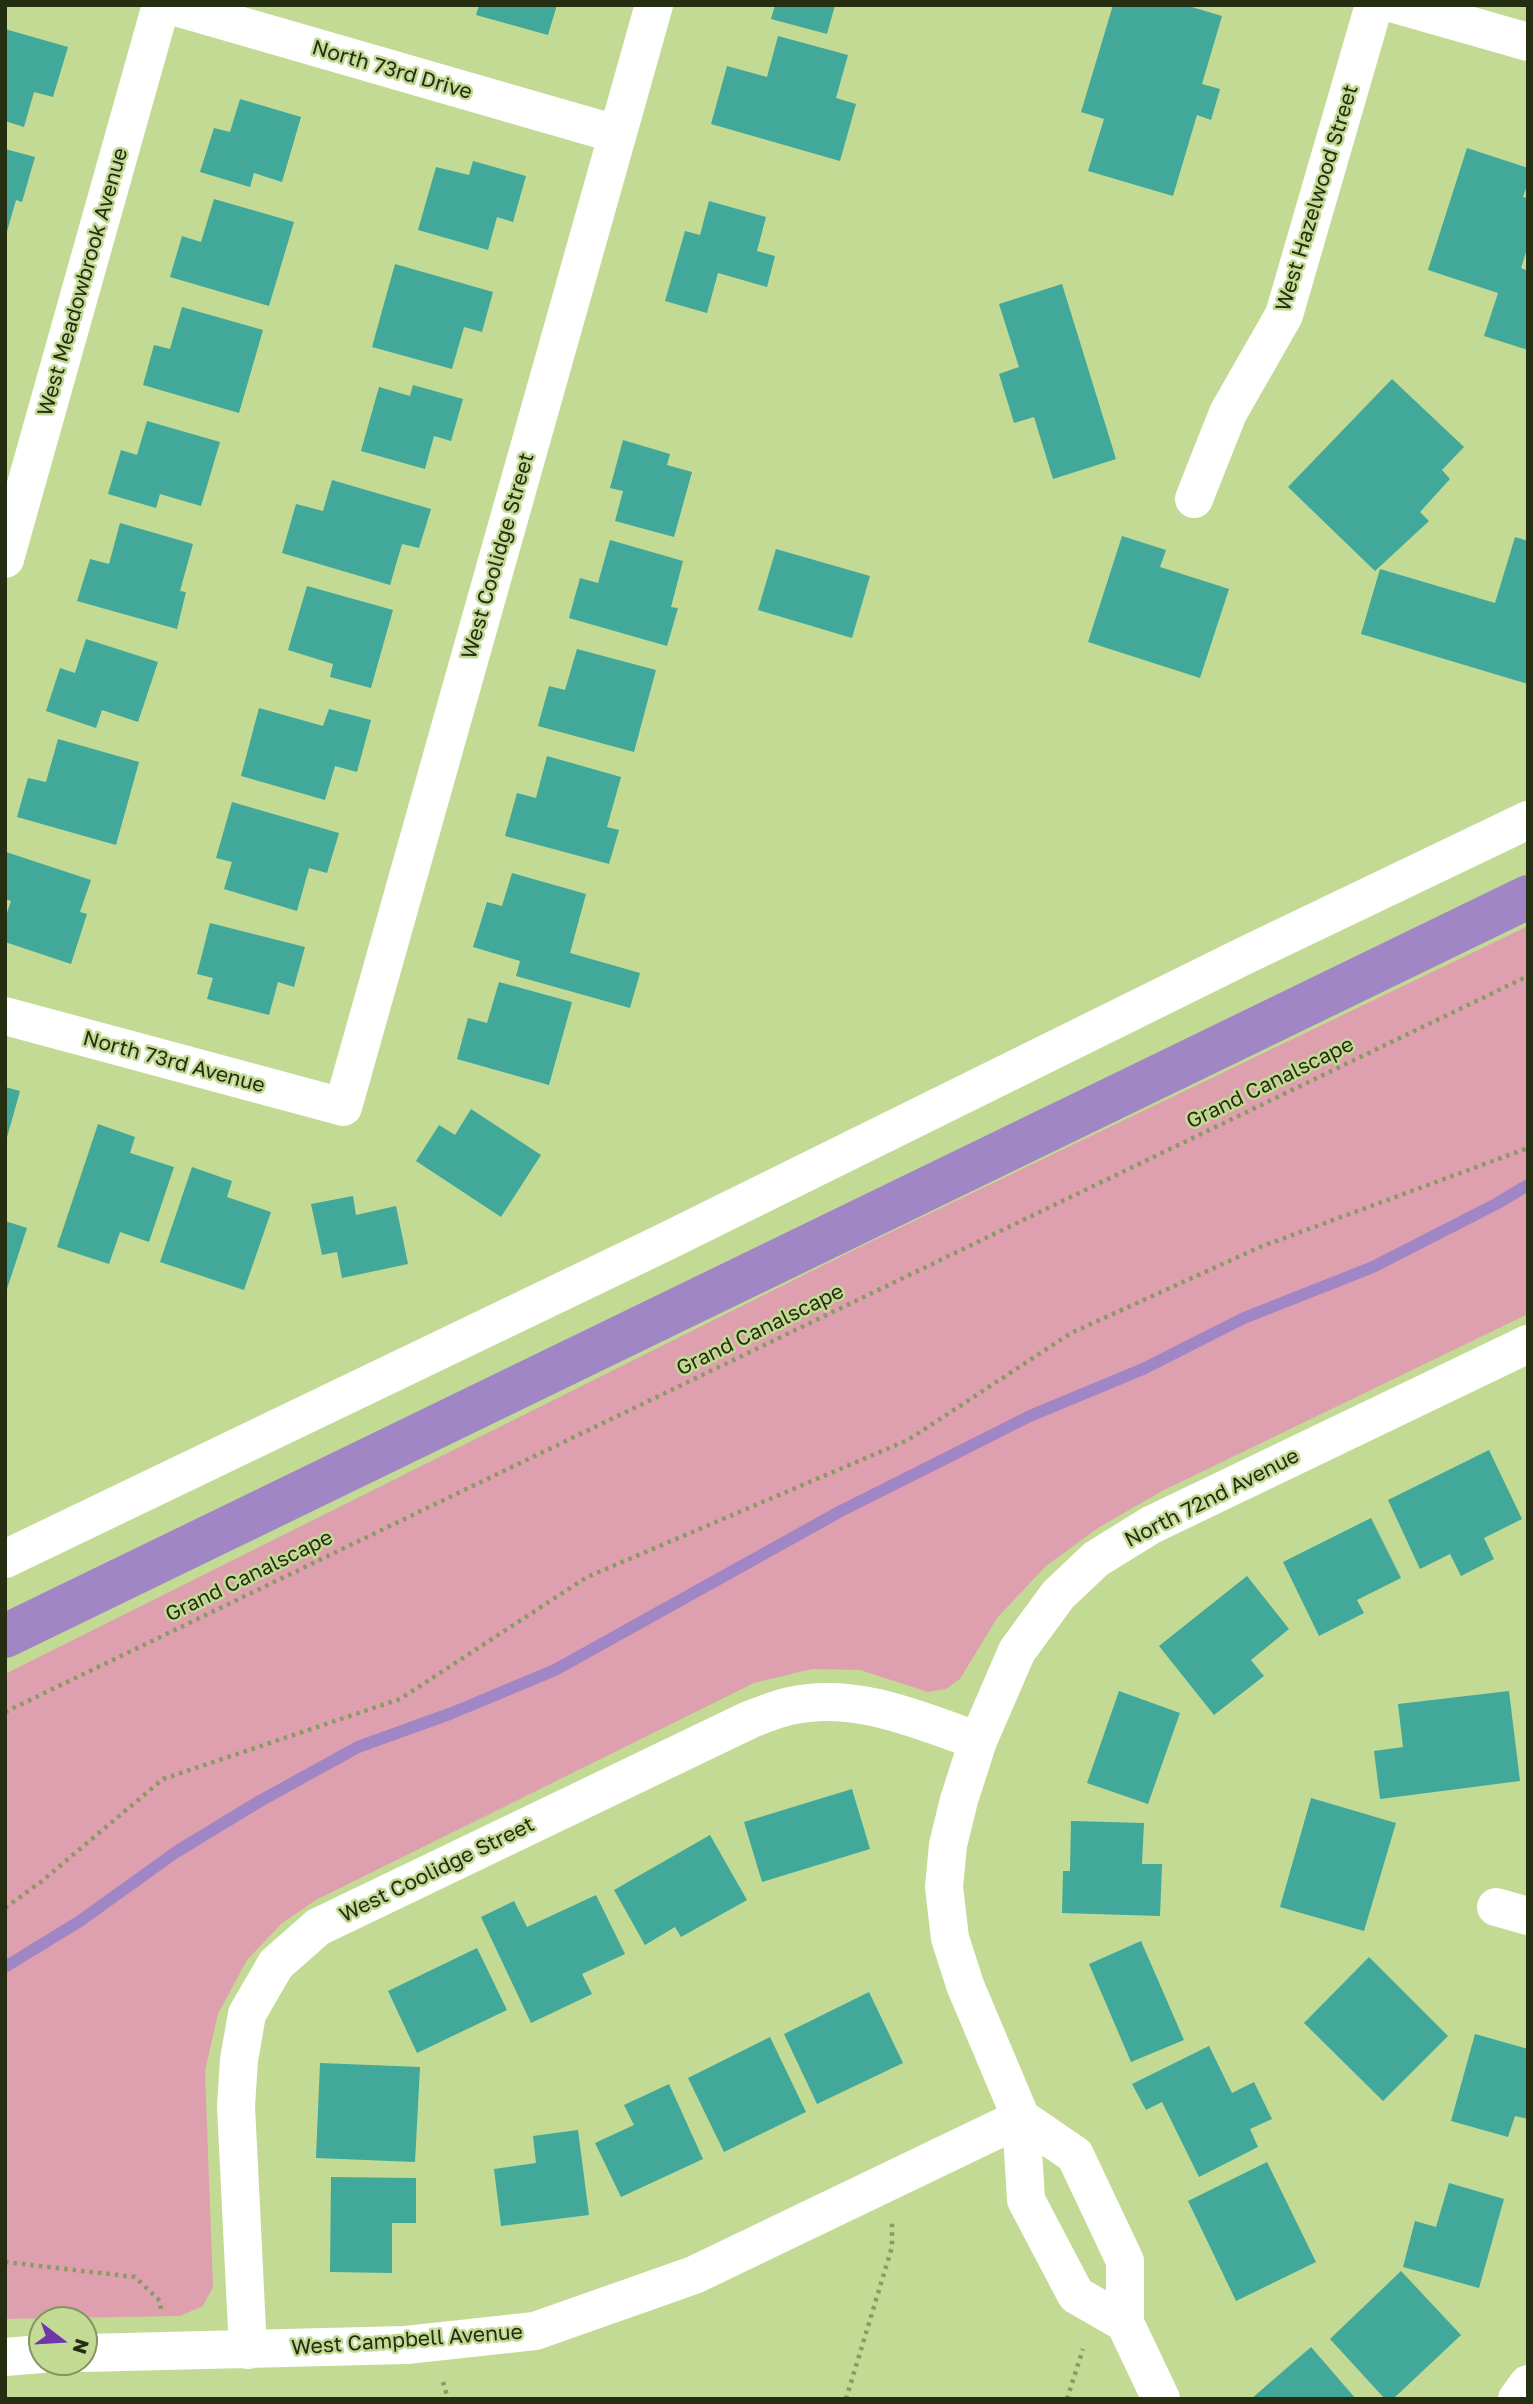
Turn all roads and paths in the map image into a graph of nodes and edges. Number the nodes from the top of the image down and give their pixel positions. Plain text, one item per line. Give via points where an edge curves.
1 (161, 5) edge
2 (169, 5) edge
3 (654, 5) edge
4 (1374, 5) edge
5 (1398, 5) edge
6 (1528, 42) edge
7 (616, 134) junction
8 (1194, 499) dead end
9 (5, 559) edge
10 (1528, 820) edge
11 (1528, 976) edge
12 (5, 1016) edge
13 (343, 1107) joint
14 (1528, 1147) edge
15 (1528, 1344) edge
16 (5, 1559) edge
17 (5, 1712) edge
18 (978, 1741) junction
19 (5, 1908) edge
20 (1021, 2118) junction
21 (892, 2222) dead end
22 (5, 2262) edge
23 (1125, 2323) junction
24 (166, 2349) junction
25 (1083, 2349) dead end
26 (248, 2350) junction
27 (98, 2352) edge
28 (28, 2355) edge
29 (5, 2357) edge
30 (443, 2382) dead end
31 (1528, 2384) edge
32 (448, 2399) edge
33 (846, 2399) edge
34 (1067, 2399) edge
35 (1161, 2399) edge
36 (1517, 2399) edge

1 - 9 street, West Meadowbrook Avenue
2 - 7 street, North 73rd Drive
3 - 7 street, West Coolidge Street
4 - 8 street, West Hazelwood Street via 1284,315 1228,413
5 - 6 street
7 - 13 street, West Coolidge Street
10 - 16 street
11 - 17 path, Grand Canalscape
12 - 13 street, North 73rd Avenue
14 - 19 path via 1260,1247 1071,1333 908,1440 587,1577 400,1699 163,1779
15 - 18 street, North 72nd Avenue via 1151,1525 1096,1559 1058,1595 1017,1651
18 - 20 street, North 72nd Avenue via 948,1845 944,1887 950,1938 965,1985
18 - 26 street, West Coolidge Street via 875,1708 836,1702 791,1706 749,1720 318,1927 276,1964 247,2014 239,2060 236,2106
20 - 23 street via 1075,2155 1125,2261
20 - 23 street via 1026,2200 1076,2295
20 - 26 street, West Campbell Avenue via 694,2275 535,2332 406,2345
21 - 33 path via 892,2247
22 - 24 path via 135,2277 160,2301
23 - 35 street
24 - 26 street, West Campbell Avenue
24 - 27 street, West Campbell Avenue
25 - 34 path
28 - 29 street
30 - 32 path
31 - 36 street

